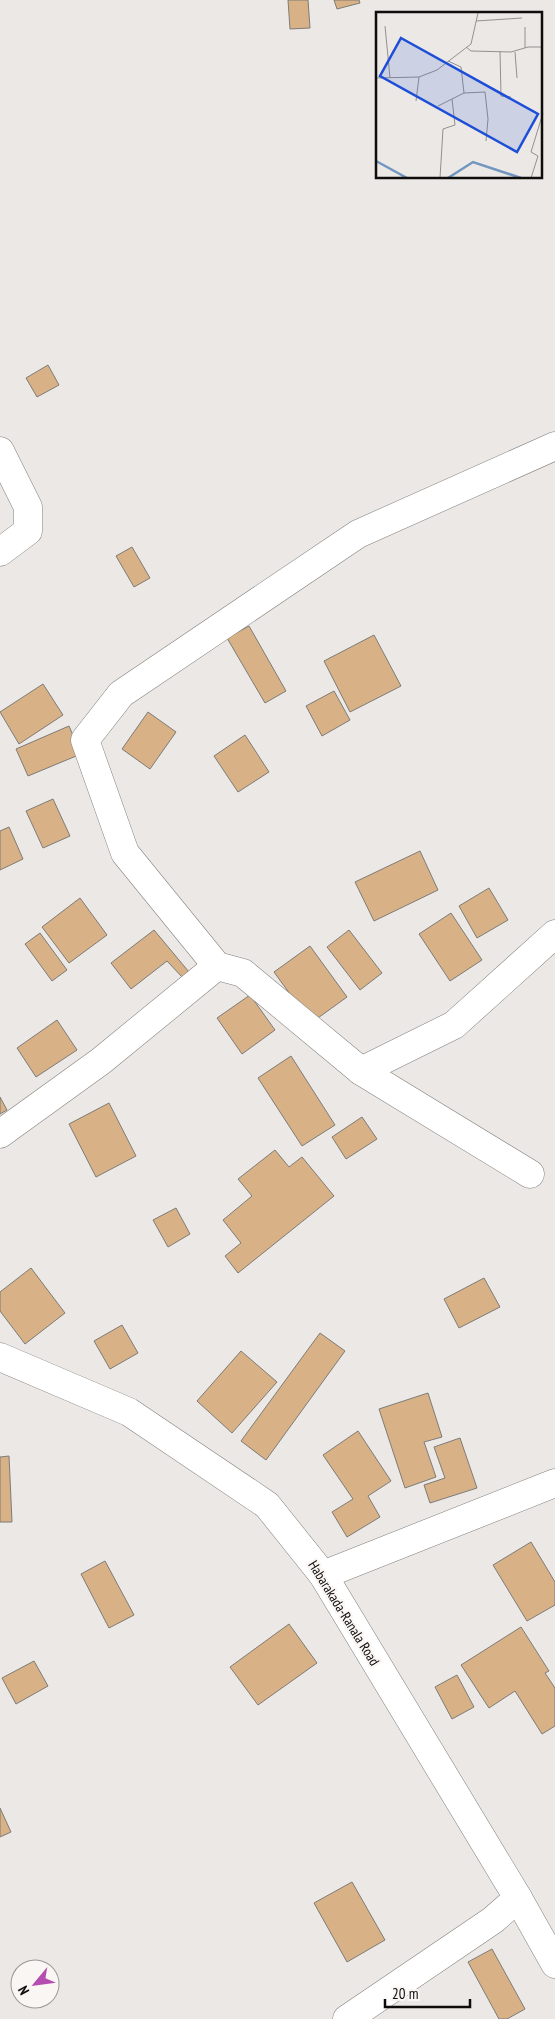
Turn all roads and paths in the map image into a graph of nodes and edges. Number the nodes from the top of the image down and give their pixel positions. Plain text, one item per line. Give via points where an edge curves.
1 (555, 446) edge
2 (0, 451) edge
3 (0, 552) edge
4 (555, 934) edge
5 (216, 966) junction
6 (361, 1071) junction
7 (0, 1134) edge
8 (530, 1174) dead end
9 (0, 1357) edge
10 (555, 1483) edge
11 (323, 1575) junction
12 (518, 1898) junction
13 (555, 1964) edge
14 (347, 2019) edge

1 - 5 street via 358,534 121,694 85,740 125,853
2 - 3 street via 28,507 28,531
4 - 6 street via 454,1025
5 - 6 street via 244,973
5 - 7 street via 102,1061
6 - 8 street
9 - 11 street, Habarakada-Ranala Road via 129,1412 267,1505
10 - 11 street
11 - 12 street, Habarakada-Ranala Road
12 - 13 street, Habarakada-Ranala Road
12 - 14 street via 493,1920

